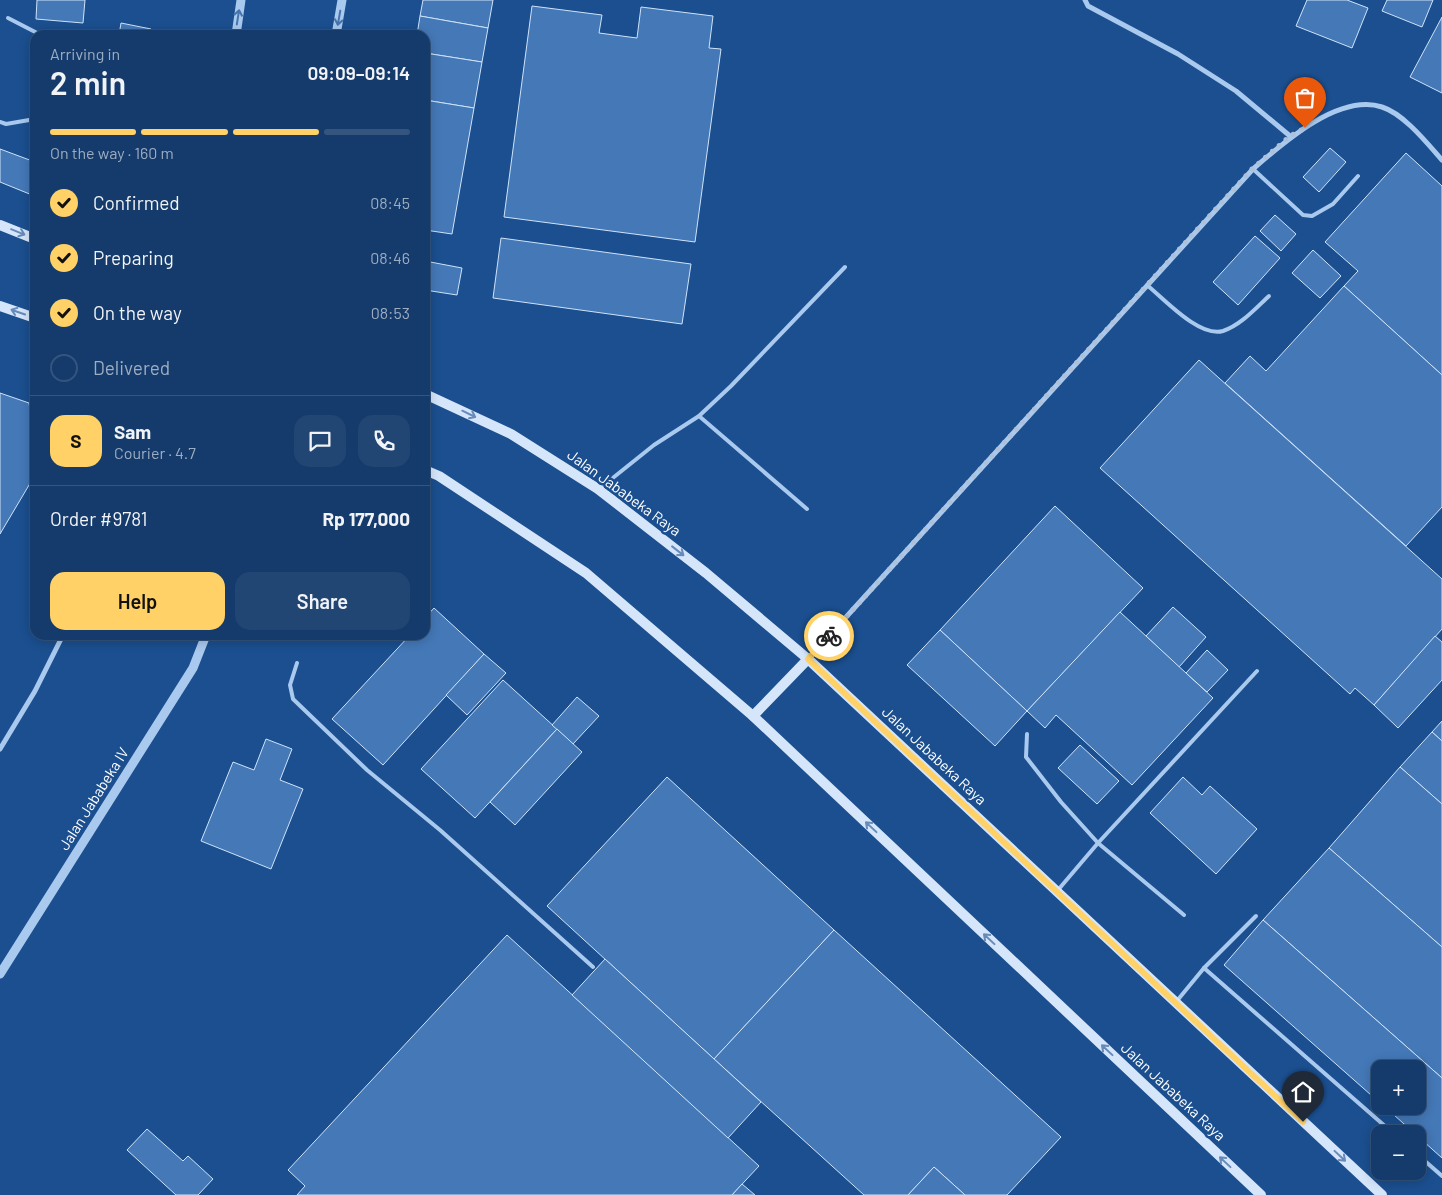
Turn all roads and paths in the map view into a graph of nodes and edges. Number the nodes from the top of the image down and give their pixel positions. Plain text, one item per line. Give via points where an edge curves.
1 (241, 0) edge
2 (342, 0) edge
3 (1085, 0) edge
4 (8, 18) dead end
5 (31, 30) edge
6 (237, 30) edge
7 (337, 30) edge
8 (30, 120) edge
9 (0, 122) edge
10 (1290, 136) junction
11 (1442, 160) edge
12 (1252, 169) junction
13 (1358, 176) dead end
14 (0, 225) edge
15 (30, 237) edge
16 (844, 267) dead end
17 (1147, 285) junction
18 (1269, 296) dead end
19 (0, 306) edge
20 (30, 316) edge
21 (430, 396) edge
22 (699, 416) junction
23 (430, 472) edge
24 (598, 489) junction
25 (807, 509) dead end
26 (60, 640) edge
27 (204, 640) edge
28 (808, 659) junction
29 (297, 663) dead end
30 (1257, 672) dead end
31 (753, 716) junction
32 (1027, 734) dead end
33 (0, 749) edge
34 (1098, 843) junction
35 (1057, 892) junction
36 (1184, 915) dead end
37 (1256, 916) dead end
38 (592, 968) dead end
39 (1204, 968) junction
40 (0, 974) edge
41 (1175, 1002) junction
42 (1384, 1125) edge
43 (1426, 1162) edge
44 (1442, 1176) edge
45 (1261, 1195) edge
46 (1382, 1195) edge

6 -> 1 street
2 -> 7 street
3 - 10 street via 1088,6 1178,54 1236,90
4 - 5 lane
8 - 9 lane
10 - 11 street via 1347,107 1370,104 1396,114
10 - 12 street
12 - 13 lane via 1303,215 1312,216 1333,204
12 - 17 street
14 -> 15 main road
16 - 22 lane
17 - 18 lane via 1200,328 1211,333 1224,331 1240,322
17 - 28 street
20 -> 19 main road
21 -> 24 main road, Jalan Jababeka Raya via 511,434
22 - 24 lane via 654,445
22 - 25 lane
23 - 31 main road, Jalan Jababeka Raya via 586,573
24 -> 28 main road, Jalan Jababeka Raya via 706,573
26 - 33 street
27 - 40 street, Jalan Jababeka IV via 193,668
28 - 31 main road
28 - 35 main road, Jalan Jababeka Raya
29 - 38 lane via 290,685 293,699 367,770 440,830
30 - 34 lane
45 -> 31 main road, Jalan Jababeka Raya
32 - 34 lane via 1026,757 1060,802
34 - 35 lane
34 - 36 lane
35 - 41 main road, Jalan Jababeka Raya
37 - 39 lane
39 - 41 lane
39 - 42 lane
41 -> 46 main road, Jalan Jababeka Raya
43 - 44 lane

